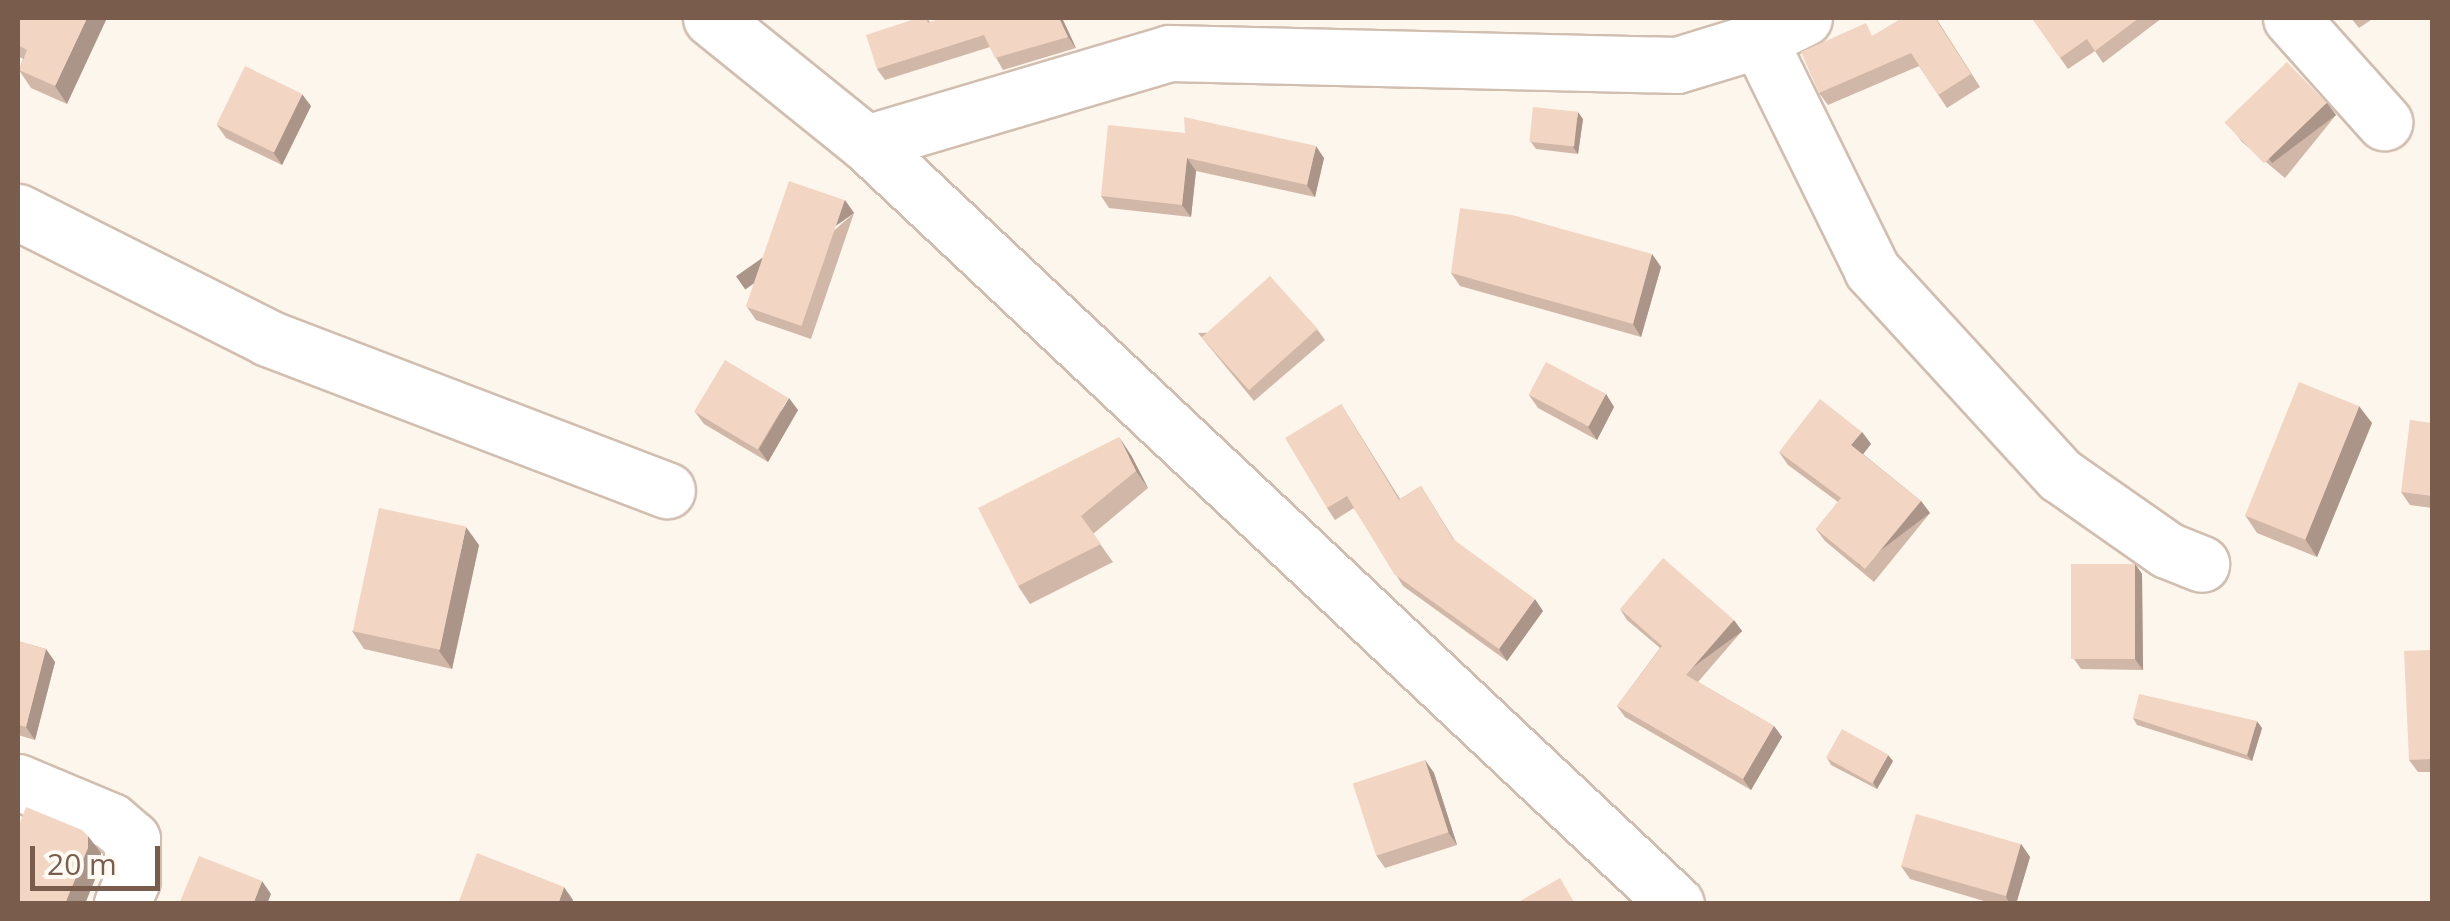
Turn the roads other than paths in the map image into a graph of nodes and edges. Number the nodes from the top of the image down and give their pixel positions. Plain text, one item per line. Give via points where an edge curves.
1 (710, 18) edge
2 (2292, 18) edge
3 (1782, 29) edge
4 (1161, 35) edge
5 (2384, 122) dead end
6 (866, 143) junction
7 (18, 212) edge
8 (667, 490) dead end
9 (2201, 564) dead end
10 (18, 782) edge
11 (122, 904) edge
12 (1676, 904) edge

1 - 6 street
2 - 5 street
3 - 4 street via 1677,65
3 - 9 street via 1872,270 2060,475 2167,550
4 - 6 street
6 - 12 street
7 - 8 street via 268,338
10 - 11 street via 111,822 132,839 132,880

